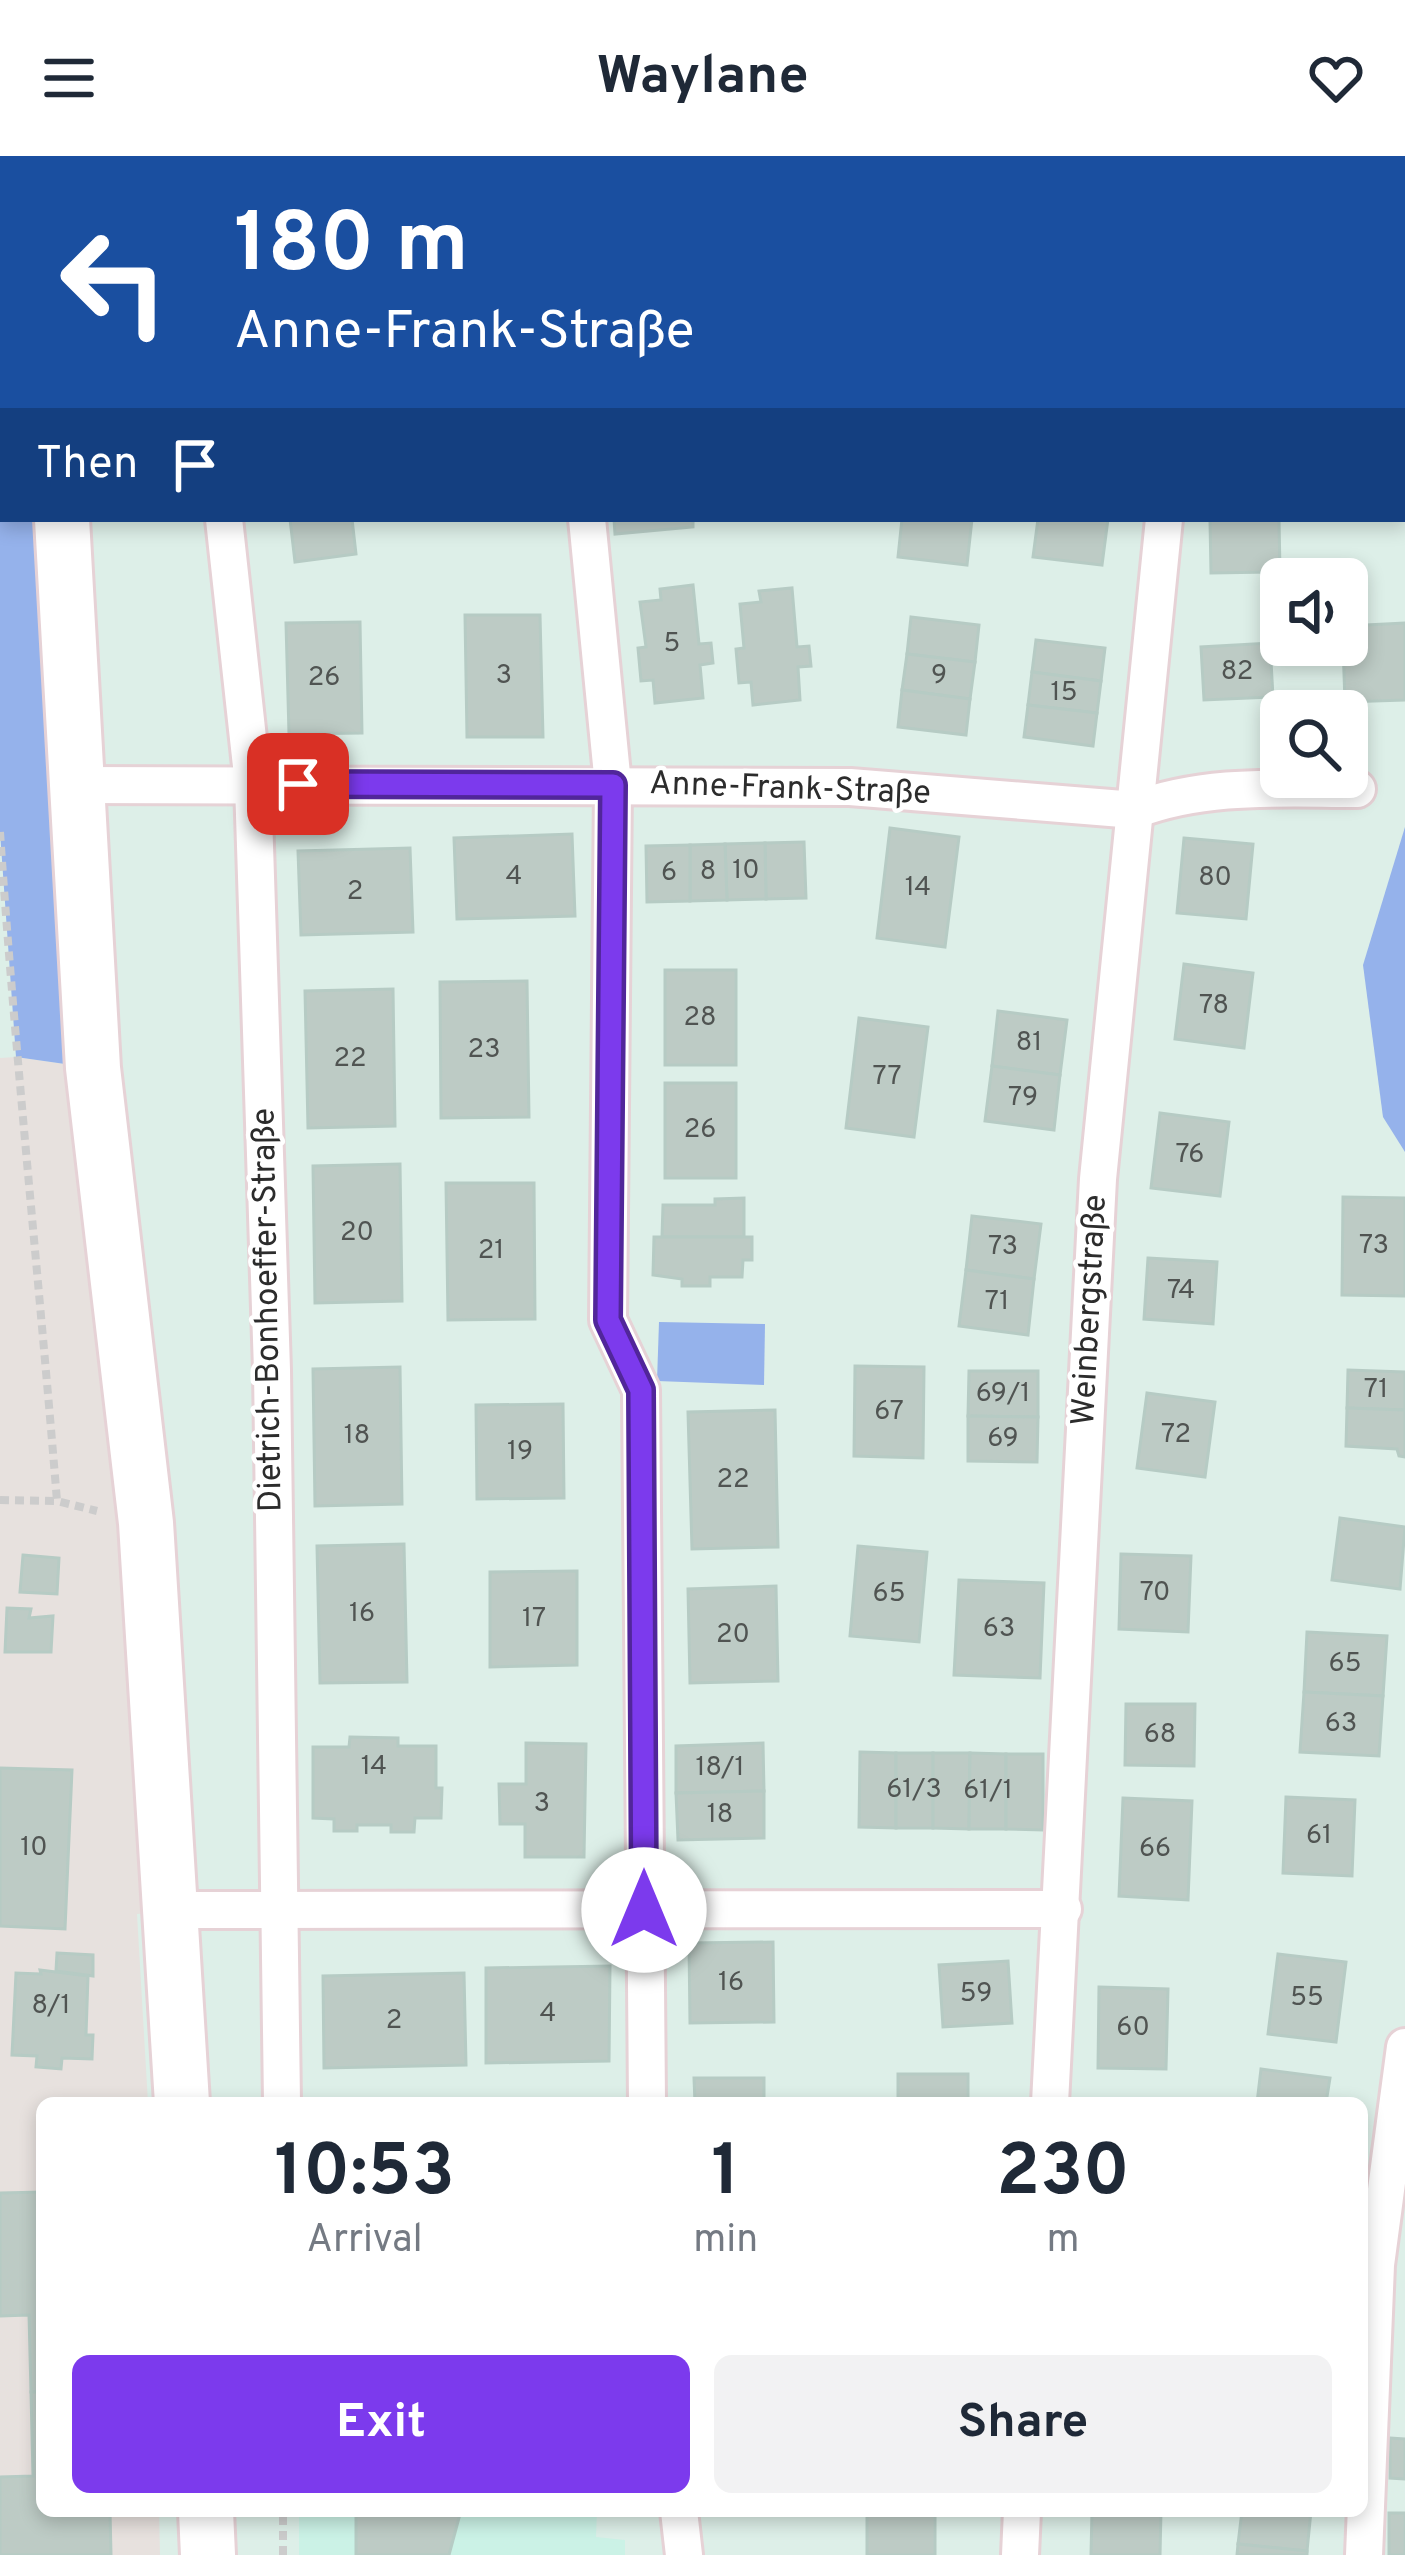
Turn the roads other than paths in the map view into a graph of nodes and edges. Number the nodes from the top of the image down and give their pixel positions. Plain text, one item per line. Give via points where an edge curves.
1 (62, 522) edge
2 (224, 522) edge
3 (587, 522) edge
4 (1164, 522) edge
5 (253, 784) junction
6 (75, 785) junction
7 (613, 785) junction
8 (1260, 788) edge
9 (1135, 810) junction
10 (1063, 1909) junction
11 (171, 1910) junction
12 (279, 1910) junction
13 (644, 1910) junction
14 (1405, 2048) edge
15 (182, 2097) edge
16 (282, 2097) edge
17 (646, 2097) edge
18 (1050, 2097) edge
19 (1368, 2458) edge
20 (206, 2517) edge
21 (680, 2517) edge
22 (1022, 2517) edge
23 (1366, 2517) edge
24 (208, 2555) edge
25 (684, 2555) edge
26 (1019, 2555) edge
27 (1364, 2555) edge

1 - 6 street
2 - 5 street, Dietrich-Bonhoeffer-Straße
3 - 7 street
4 - 9 street, Weinbergstraße
5 - 6 street, Anne-Frank-Straße
5 - 7 street, Anne-Frank-Straße
5 - 12 street, Dietrich-Bonhoeffer-Straße
6 - 11 street via 93,1068 146,1522
7 - 9 street, Anne-Frank-Straße via 850,787
7 - 13 street via 608,1320 641,1390
8 - 9 street, Anne-Frank-Straße via 1174,795
9 - 10 street, Weinbergstraße via 1098,1179
10 - 13 street
10 - 18 street, Weinbergstraße
11 - 12 street
11 - 15 street
12 - 13 street
12 - 16 street, Dietrich-Bonhoeffer-Straße
13 - 17 street
14 - 19 street via 1376,2265
20 - 24 street
21 - 25 street
22 - 26 street
23 - 27 street

